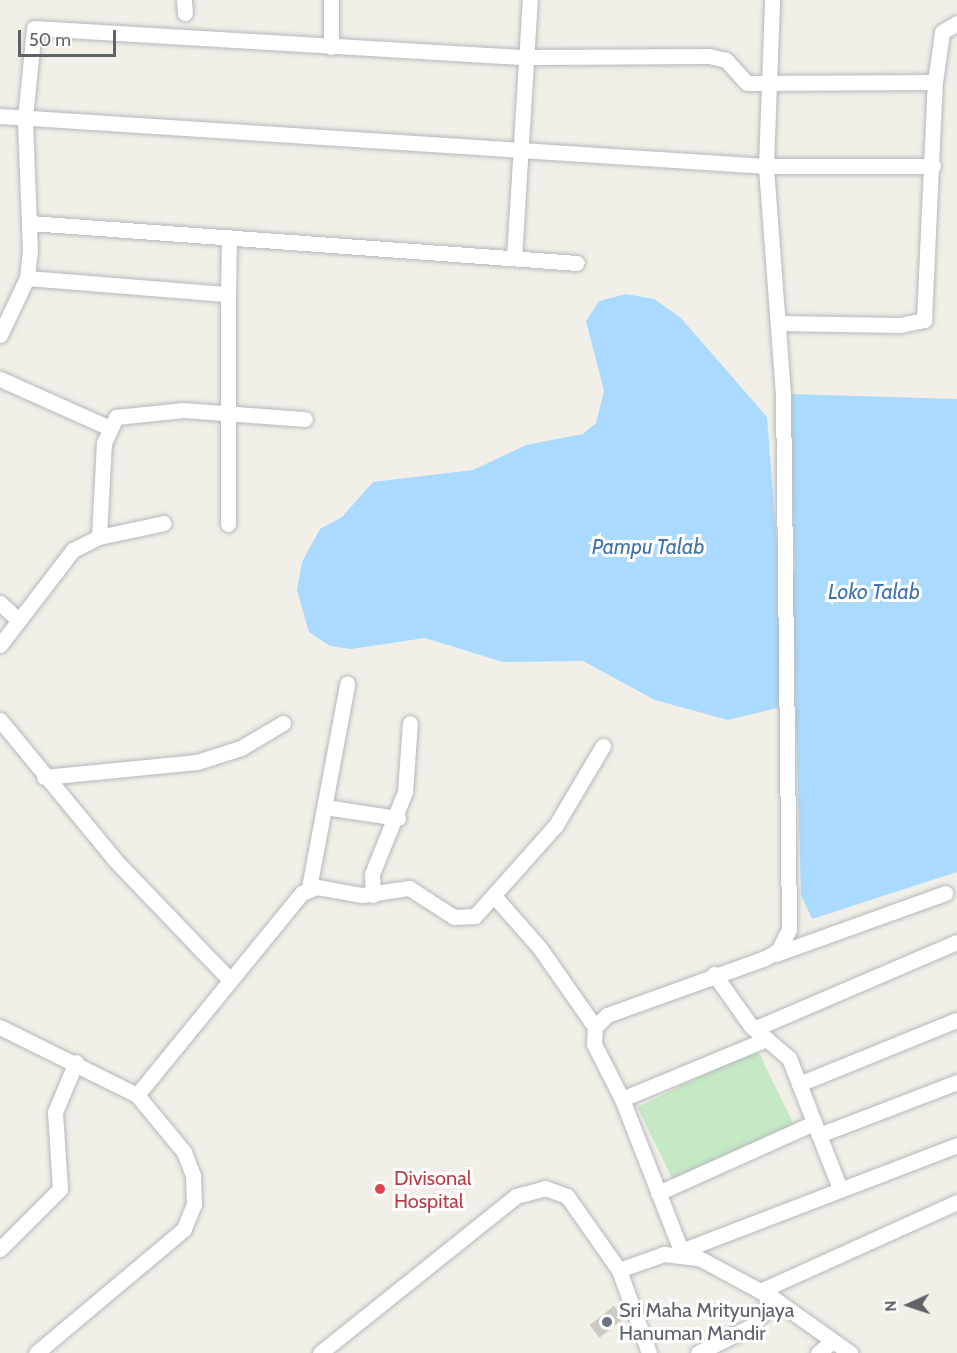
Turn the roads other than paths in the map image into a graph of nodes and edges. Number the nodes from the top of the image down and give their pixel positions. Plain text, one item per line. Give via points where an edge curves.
1 (331, 0) edge
2 (530, 0) edge
3 (772, 0) edge
4 (957, 23) edge
5 (331, 47) junction
6 (529, 57) junction
7 (772, 80) junction
8 (935, 82) junction
9 (0, 116) edge
10 (25, 118) junction
11 (519, 152) junction
12 (766, 166) junction
13 (933, 166) junction
14 (30, 223) junction
15 (230, 237) junction
16 (514, 258) junction
17 (577, 263) dead end
18 (27, 278) junction
19 (228, 294) junction
20 (778, 323) junction
21 (0, 335) edge
22 (0, 379) edge
23 (225, 413) junction
24 (304, 419) dead end
25 (108, 427) junction
26 (164, 524) dead end
27 (228, 524) dead end
28 (99, 537) junction
29 (0, 603) edge
30 (18, 620) junction
31 (0, 645) edge
32 (347, 684) dead end
33 (283, 723) dead end
34 (410, 723) dead end
35 (2, 726) edge
36 (603, 746) dead end
37 (44, 777) junction
38 (325, 807) junction
39 (398, 818) junction
40 (309, 888) junction
41 (945, 893) dead end
42 (373, 895) junction
43 (495, 897) junction
44 (957, 942) edge
45 (765, 958) junction
46 (714, 974) junction
47 (229, 980) junction
48 (957, 1020) edge
49 (0, 1027) edge
50 (595, 1027) junction
51 (760, 1034) junction
52 (76, 1062) junction
53 (957, 1082) edge
54 (799, 1084) junction
55 (137, 1095) junction
56 (622, 1099) junction
57 (816, 1129) junction
58 (957, 1145) edge
59 (840, 1189) junction
60 (658, 1193) junction
61 (957, 1202) edge
62 (0, 1249) edge
63 (681, 1252) junction
64 (619, 1270) junction
65 (767, 1295) junction
66 (833, 1341) junction
67 (36, 1353) edge
68 (320, 1353) edge
69 (649, 1353) edge
70 (698, 1353) edge
71 (818, 1353) edge
72 (850, 1353) edge

1 - 5 street
2 - 6 street
3 - 7 street
4 - 8 street via 942,32
5 - 6 street
5 - 10 street via 34,28
6 - 7 street via 709,56 726,60 747,83
6 - 11 street
7 - 8 street
7 - 12 street
8 - 13 street
9 - 10 street
10 - 11 street
10 - 14 street
11 - 12 street
11 - 16 street
12 - 13 street
12 - 20 street
13 - 20 street via 924,320 900,325
14 - 15 street
14 - 18 street
15 - 16 street
15 - 19 street
16 - 17 street
18 - 19 street
18 - 21 street
19 - 23 street
20 - 45 street via 788,610 791,915 784,944
22 - 25 street
23 - 24 street
23 - 25 street via 139,411 116,417
23 - 27 street
25 - 28 street
26 - 28 street
28 - 30 street via 73,550
29 - 30 street
30 - 31 street
32 - 38 street
33 - 37 street via 240,748 197,762
34 - 39 street via 409,762
35 - 37 street
36 - 43 street via 556,825
37 - 47 street
38 - 39 street
38 - 40 street
39 - 42 street via 372,874
40 - 42 street
40 - 47 street
41 - 45 street
42 - 43 street via 409,888 465,919 475,916
43 - 50 street via 539,947
44 - 51 street
45 - 46 street
46 - 50 street via 607,1015
46 - 51 street
47 - 55 street
48 - 54 street
49 - 52 street
50 - 56 street via 594,1044
51 - 54 street via 783,1050
51 - 56 street
52 - 55 street
52 - 62 street via 55,1112 60,1189
53 - 57 street
54 - 57 street
55 - 67 street via 184,1152 193,1176 194,1204 184,1229
56 - 60 street
57 - 59 street
57 - 60 street
58 - 59 street
59 - 63 street
60 - 63 street
61 - 65 street
63 - 64 street
63 - 65 street
64 - 68 street via 567,1196 558,1190 534,1189 516,1196
64 - 69 street
65 - 66 street
65 - 70 street via 754,1325
66 - 71 street
66 - 72 street

